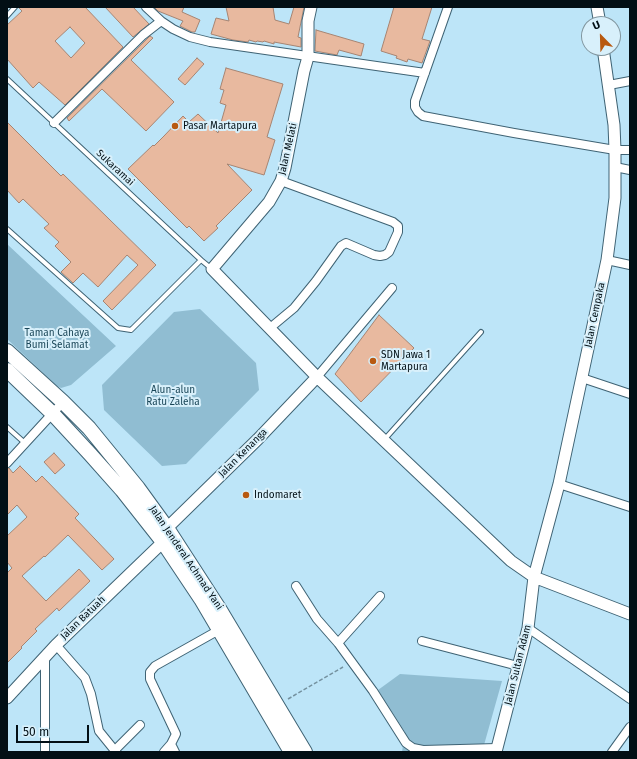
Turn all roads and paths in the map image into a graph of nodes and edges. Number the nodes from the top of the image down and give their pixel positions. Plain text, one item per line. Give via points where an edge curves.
1 (15, 7) edge
2 (146, 7) edge
3 (311, 7) edge
4 (448, 7) edge
5 (7, 16) edge
6 (161, 21) junction
7 (308, 56) junction
8 (604, 56) edge
9 (424, 73) junction
10 (7, 79) edge
11 (630, 81) edge
12 (609, 85) junction
13 (54, 123) junction
14 (615, 150) junction
15 (630, 150) edge
16 (615, 167) junction
17 (630, 170) edge
18 (281, 181) junction
19 (7, 229) edge
20 (201, 260) junction
21 (607, 260) junction
22 (630, 266) edge
23 (212, 269) junction
24 (392, 288) dead end
25 (270, 328) junction
26 (481, 332) dead end
27 (7, 351) edge
28 (7, 370) edge
29 (317, 377) junction
30 (582, 378) junction
31 (630, 394) edge
32 (63, 402) junction
33 (53, 414) junction
34 (7, 427) edge
35 (384, 440) junction
36 (26, 444) junction
37 (7, 463) edge
38 (559, 484) junction
39 (630, 507) edge
40 (167, 528) junction
41 (163, 542) junction
42 (534, 577) junction
43 (296, 586) dead end
44 (380, 596) dead end
45 (630, 614) edge
46 (528, 628) junction
47 (219, 630) junction
48 (422, 641) dead end
49 (338, 643) junction
50 (56, 645) junction
51 (45, 656) junction
52 (352, 662) junction
53 (518, 666) junction
54 (7, 698) edge
55 (630, 699) edge
56 (277, 705) junction
57 (140, 726) dead end
58 (630, 727) edge
59 (171, 744) junction
60 (497, 750) edge
61 (115, 751) edge
62 (45, 752) edge
63 (164, 752) edge
64 (175, 752) edge
65 (292, 752) edge
66 (305, 752) edge
67 (612, 752) edge

1 - 5 lane
2 - 6 street
3 - 7 street, Jalan Melati via 308,21
4 - 9 street
6 - 7 street via 190,37 210,42
6 - 13 street via 143,35
7 - 9 street
7 - 18 street, Jalan Melati
8 - 12 street, Jalan Cempaka
9 - 14 street via 415,101 415,107 423,116
10 - 13 lane, Sukaramai
11 - 12 street
12 - 14 street, Jalan Cempaka
13 - 20 lane, Sukaramai
14 - 15 street
14 - 16 street, Jalan Cempaka
16 - 17 street
16 - 21 street, Jalan Cempaka via 615,198
18 - 23 street, Jalan Melati via 269,202
18 - 25 street via 393,222 398,226 398,232 389,252 385,255 374,255 346,243 341,246 294,308
19 - 20 lane via 118,328 131,330
20 - 23 lane, Sukaramai
21 - 22 street
21 - 30 street, Jalan Cempaka
23 - 25 street
24 - 29 street
25 - 29 street
26 - 35 lane
27 - 32 highway, Jalan Jenderal Achmad Yani
28 - 33 highway, Jalan Jenderal Achmad Yani
29 - 35 street
29 - 40 street, Jalan Kenanga
30 - 31 street
30 - 38 street, Jalan Cempaka
32 - 33 street
32 - 40 highway, Jalan Jenderal Achmad Yani via 89,428
33 - 36 street
33 - 41 highway, Jalan Jenderal Achmad Yani via 122,490
34 - 36 lane
35 - 42 street via 511,561
36 - 37 street
38 - 39 street
38 - 42 street, Jalan Cempaka
40 - 56 highway, Jalan Jenderal Achmad Yani
41 - 47 highway, Jalan Jenderal Achmad Yani
41 - 50 street, Jalan Batuah
42 - 45 street
42 - 46 street, Jalan Sultan Adam
43 - 49 street via 317,619
44 - 49 street
46 - 53 street, Jalan Sultan Adam
46 - 55 street
47 - 59 street via 155,666 150,672 150,679 176,734
47 - 65 highway, Jalan Jenderal Achmad Yani
48 - 53 street
49 - 52 street
50 - 51 street, Jalan Batuah
50 - 61 street via 83,675 91,694 99,731
51 - 54 street, Jalan Batuah
51 - 62 street
52 - 56 path
52 - 60 street via 406,743 413,748
53 - 60 street, Jalan Sultan Adam
56 - 66 highway, Jalan Jenderal Achmad Yani
57 - 61 street
58 - 67 street
59 - 63 street
59 - 64 street

